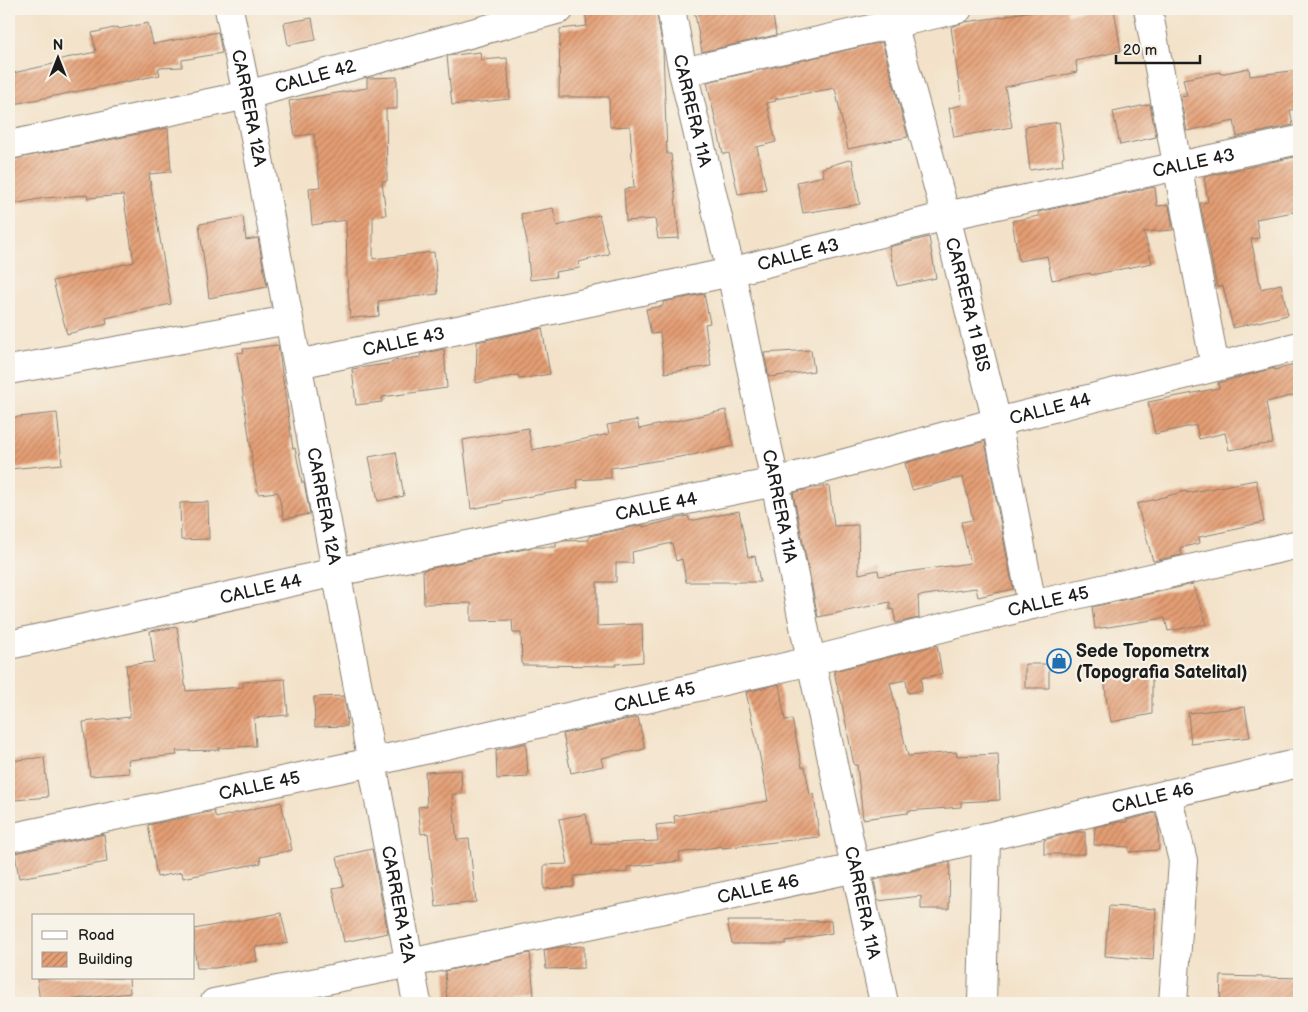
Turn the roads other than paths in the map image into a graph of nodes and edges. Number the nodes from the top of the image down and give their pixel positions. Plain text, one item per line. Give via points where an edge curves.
1 (229, 9) edge
2 (560, 9) edge
3 (672, 9) edge
4 (958, 9) edge
5 (1148, 9) edge
6 (891, 16) edge
7 (683, 72) junction
8 (247, 95) junction
9 (1299, 140) edge
10 (9, 145) edge
11 (1177, 166) junction
12 (946, 216) junction
13 (731, 272) junction
14 (289, 320) junction
15 (1299, 346) edge
16 (298, 364) junction
17 (1215, 367) junction
18 (9, 370) edge
19 (997, 422) junction
20 (775, 482) junction
21 (1299, 544) edge
22 (336, 572) junction
23 (1032, 605) junction
24 (9, 645) edge
25 (811, 661) junction
26 (372, 762) junction
27 (1299, 763) edge
28 (1167, 794) junction
29 (986, 837) junction
30 (9, 838) edge
31 (856, 868) junction
32 (410, 964) junction
33 (214, 1003) edge
34 (417, 1003) edge
35 (884, 1003) edge
36 (982, 1003) edge
37 (1173, 1003) edge

1 - 8 street, CARRERA 12A
2 - 8 street, CALLE 42
3 - 7 street, CARRERA 11A
4 - 6 street
5 - 11 street
6 - 7 street
6 - 12 street, CARRERA 11 BIS
7 - 13 street, CARRERA 11A
8 - 10 street, CALLE 42
8 - 14 street, CARRERA 12A
9 - 11 street, CALLE 43
11 - 12 street, CALLE 43
11 - 17 street
12 - 13 street, CALLE 43
12 - 19 street, CARRERA 11 BIS
13 - 16 street, CALLE 43
13 - 20 street, CARRERA 11A
14 - 16 street, CARRERA 12A
14 - 18 street
15 - 17 street, CALLE 44
16 - 22 street, CARRERA 12A
17 - 19 street, CALLE 44
19 - 20 street, CALLE 44
19 - 23 street, CARRERA 11 BIS
20 - 22 street, CALLE 44
20 - 25 street, CARRERA 11A
21 - 23 street, CALLE 45
22 - 24 street, CALLE 44
22 - 26 street, CARRERA 12A
23 - 25 street, CALLE 45
25 - 26 street, CALLE 45
25 - 31 street, CARRERA 11A
26 - 30 street, CALLE 45
26 - 32 street, CARRERA 12A
27 - 28 street, CALLE 46
28 - 29 street, CALLE 46
28 - 37 street via 1183,860
29 - 31 street, CALLE 46
29 - 36 street
31 - 32 street, CALLE 46
31 - 35 street, CARRERA 11A
32 - 33 street, CALLE 46
32 - 34 street, CARRERA 12A

